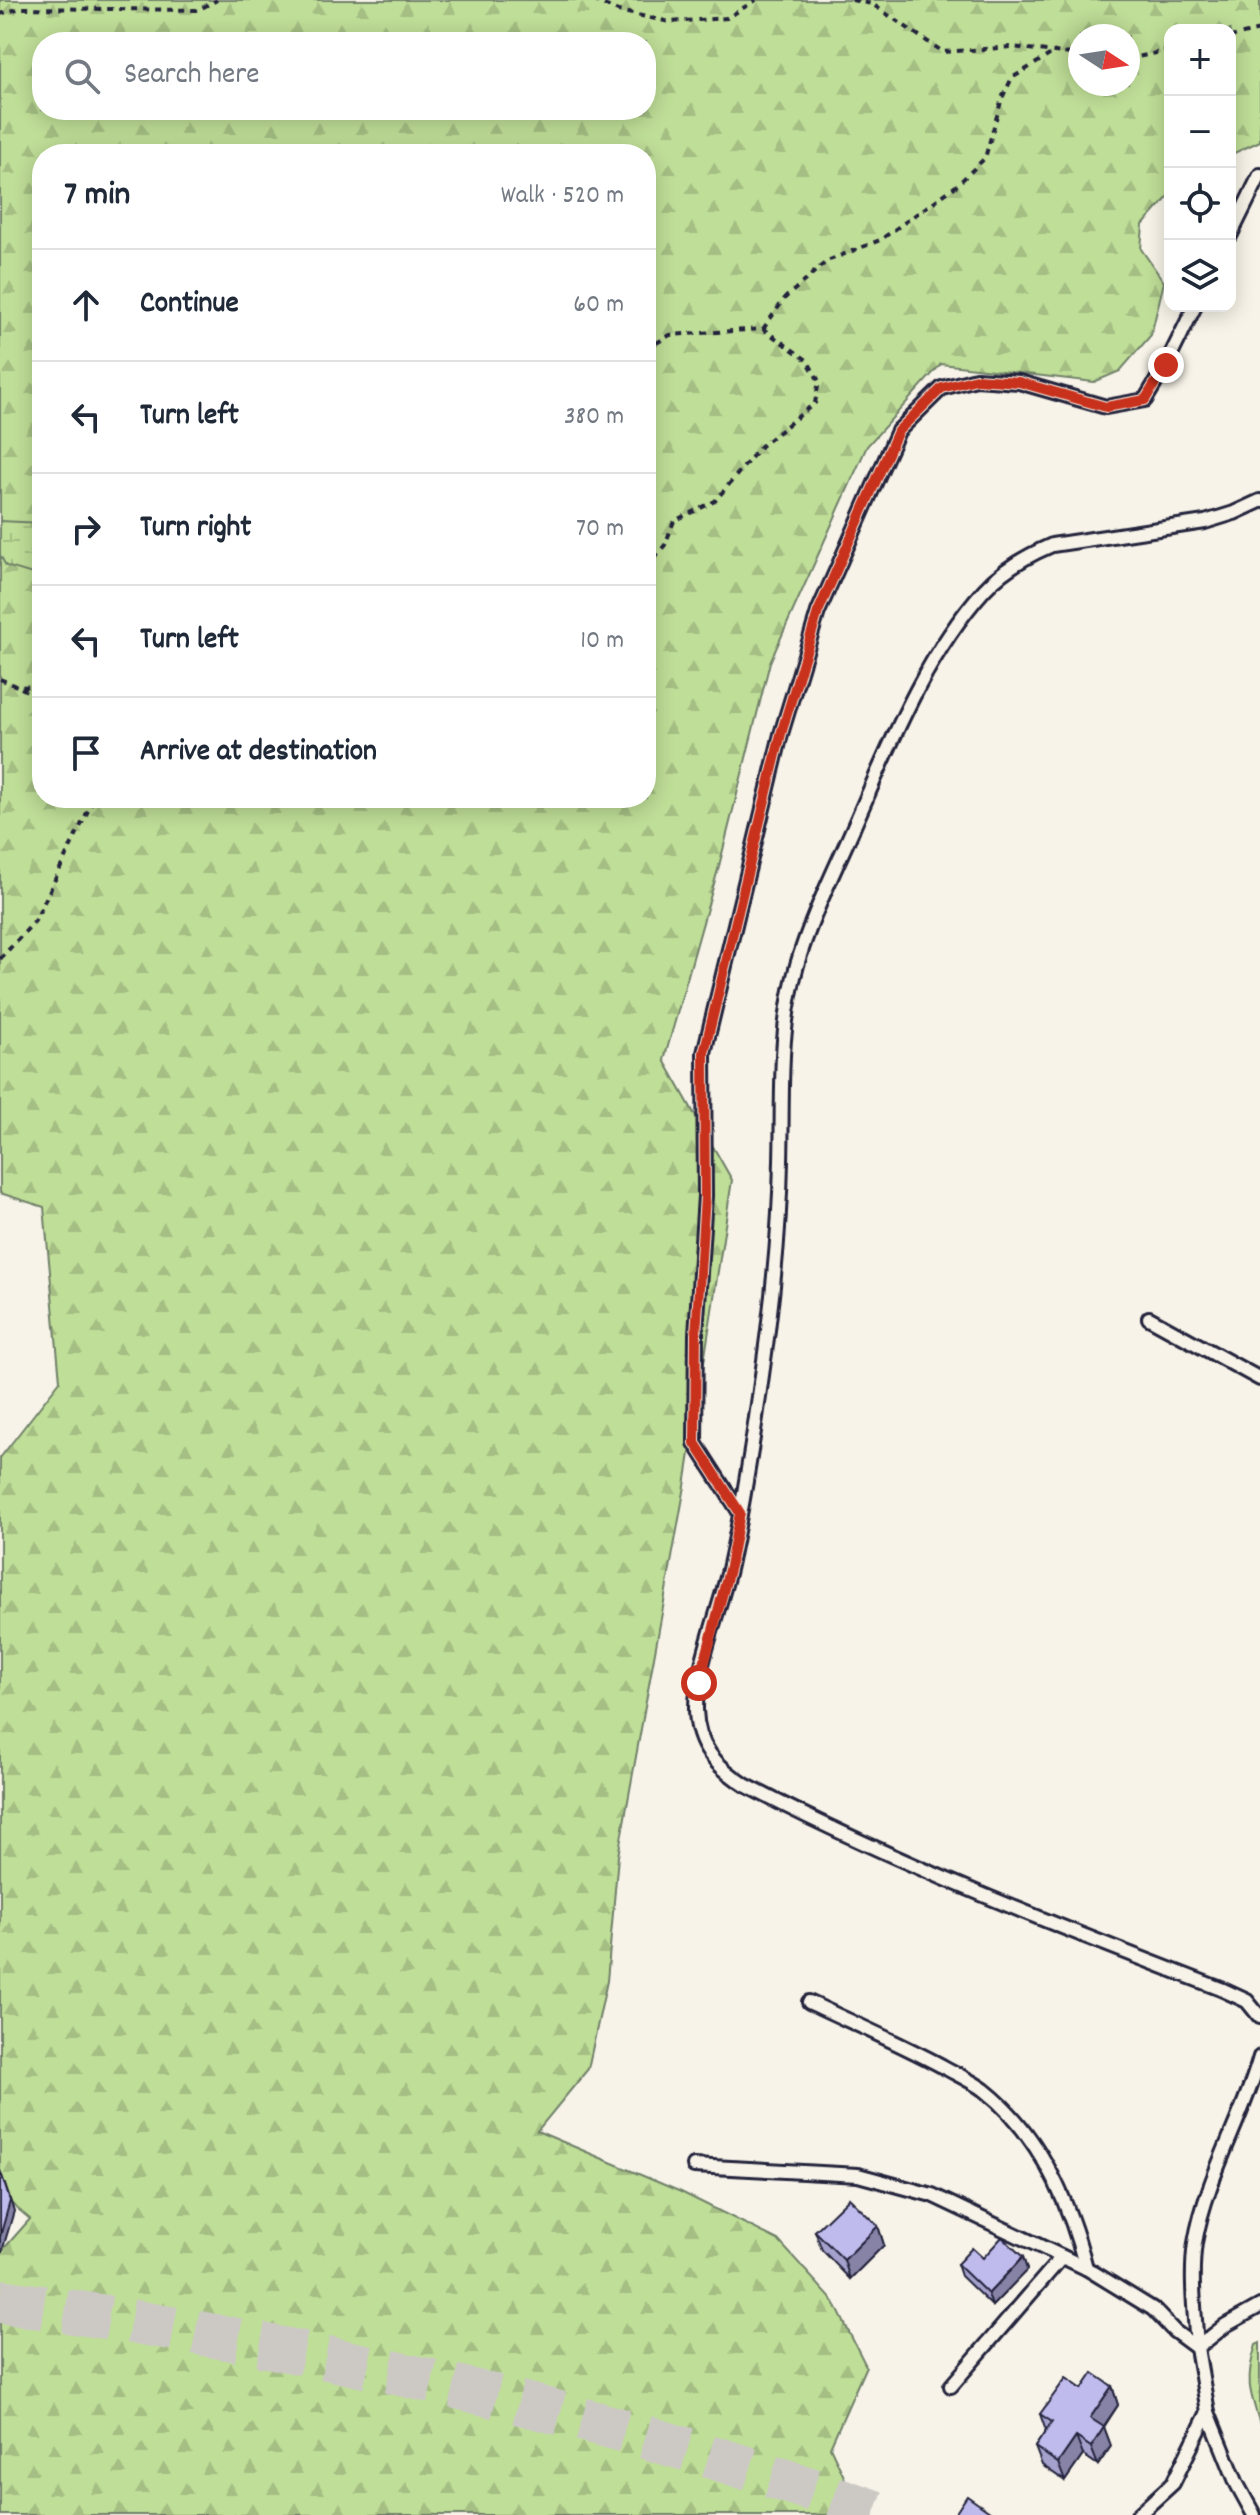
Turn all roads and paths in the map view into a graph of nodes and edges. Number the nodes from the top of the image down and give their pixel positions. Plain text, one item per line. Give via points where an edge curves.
1 (217, 0) edge
2 (593, 0) edge
3 (756, 0) edge
4 (852, 0) edge
5 (0, 14) edge
6 (1260, 30) edge
7 (1236, 36) edge
8 (1056, 51) junction
9 (1164, 51) edge
10 (1068, 53) edge
11 (1140, 56) edge
12 (1260, 175) edge
13 (1236, 224) edge
14 (1192, 312) edge
15 (763, 329) junction
16 (656, 343) edge
17 (1260, 501) edge
18 (656, 556) edge
19 (0, 679) edge
20 (32, 686) edge
21 (19, 687) junction
22 (32, 693) edge
23 (89, 808) edge
24 (0, 959) edge
25 (1149, 1318) dead end
26 (1260, 1379) edge
27 (740, 1513) junction
28 (809, 2002) dead end
29 (1260, 2017) edge
30 (1260, 2057) edge
31 (694, 2166) dead end
32 (1062, 2257) junction
33 (1086, 2268) junction
34 (1260, 2306) edge
35 (1197, 2348) junction
36 (951, 2386) dead end
37 (1208, 2412) junction
38 (1138, 2515) edge
39 (1254, 2515) edge

1 - 5 path via 198,10 21,8
2 - 3 path via 670,22 727,18
4 - 8 path via 872,4 943,52 1012,47
6 - 7 path
8 - 10 path
8 - 15 path via 1012,78 985,158 956,186 880,240 827,261 785,298
9 - 11 path
12 - 13 lane
14 - 27 lane via 1145,400 1106,407 1019,382 976,379 942,388 898,431 818,612 781,734 704,1053 705,1196 695,1443
15 - 16 path via 670,335
15 - 18 path via 807,360 819,381 815,403 761,446 715,501 674,521
17 - 27 lane via 1205,522 1052,545 1009,567 960,619 893,737 798,962 787,1009 776,1252
19 - 21 path
20 - 21 path
21 - 22 path
23 - 24 path via 35,921
25 - 26 lane
27 - 29 lane via 696,1708 698,1731 709,1756 723,1770 790,1809 915,1868 1221,1989 1247,2001
28 - 33 lane via 982,2088 1009,2113 1054,2176 1075,2223
30 - 35 lane via 1218,2162 1195,2244
31 - 32 lane via 858,2175 932,2195
32 - 33 lane
32 - 36 lane
33 - 35 lane via 1153,2309
34 - 35 lane
35 - 37 lane
37 - 38 lane via 1173,2483
37 - 39 lane

